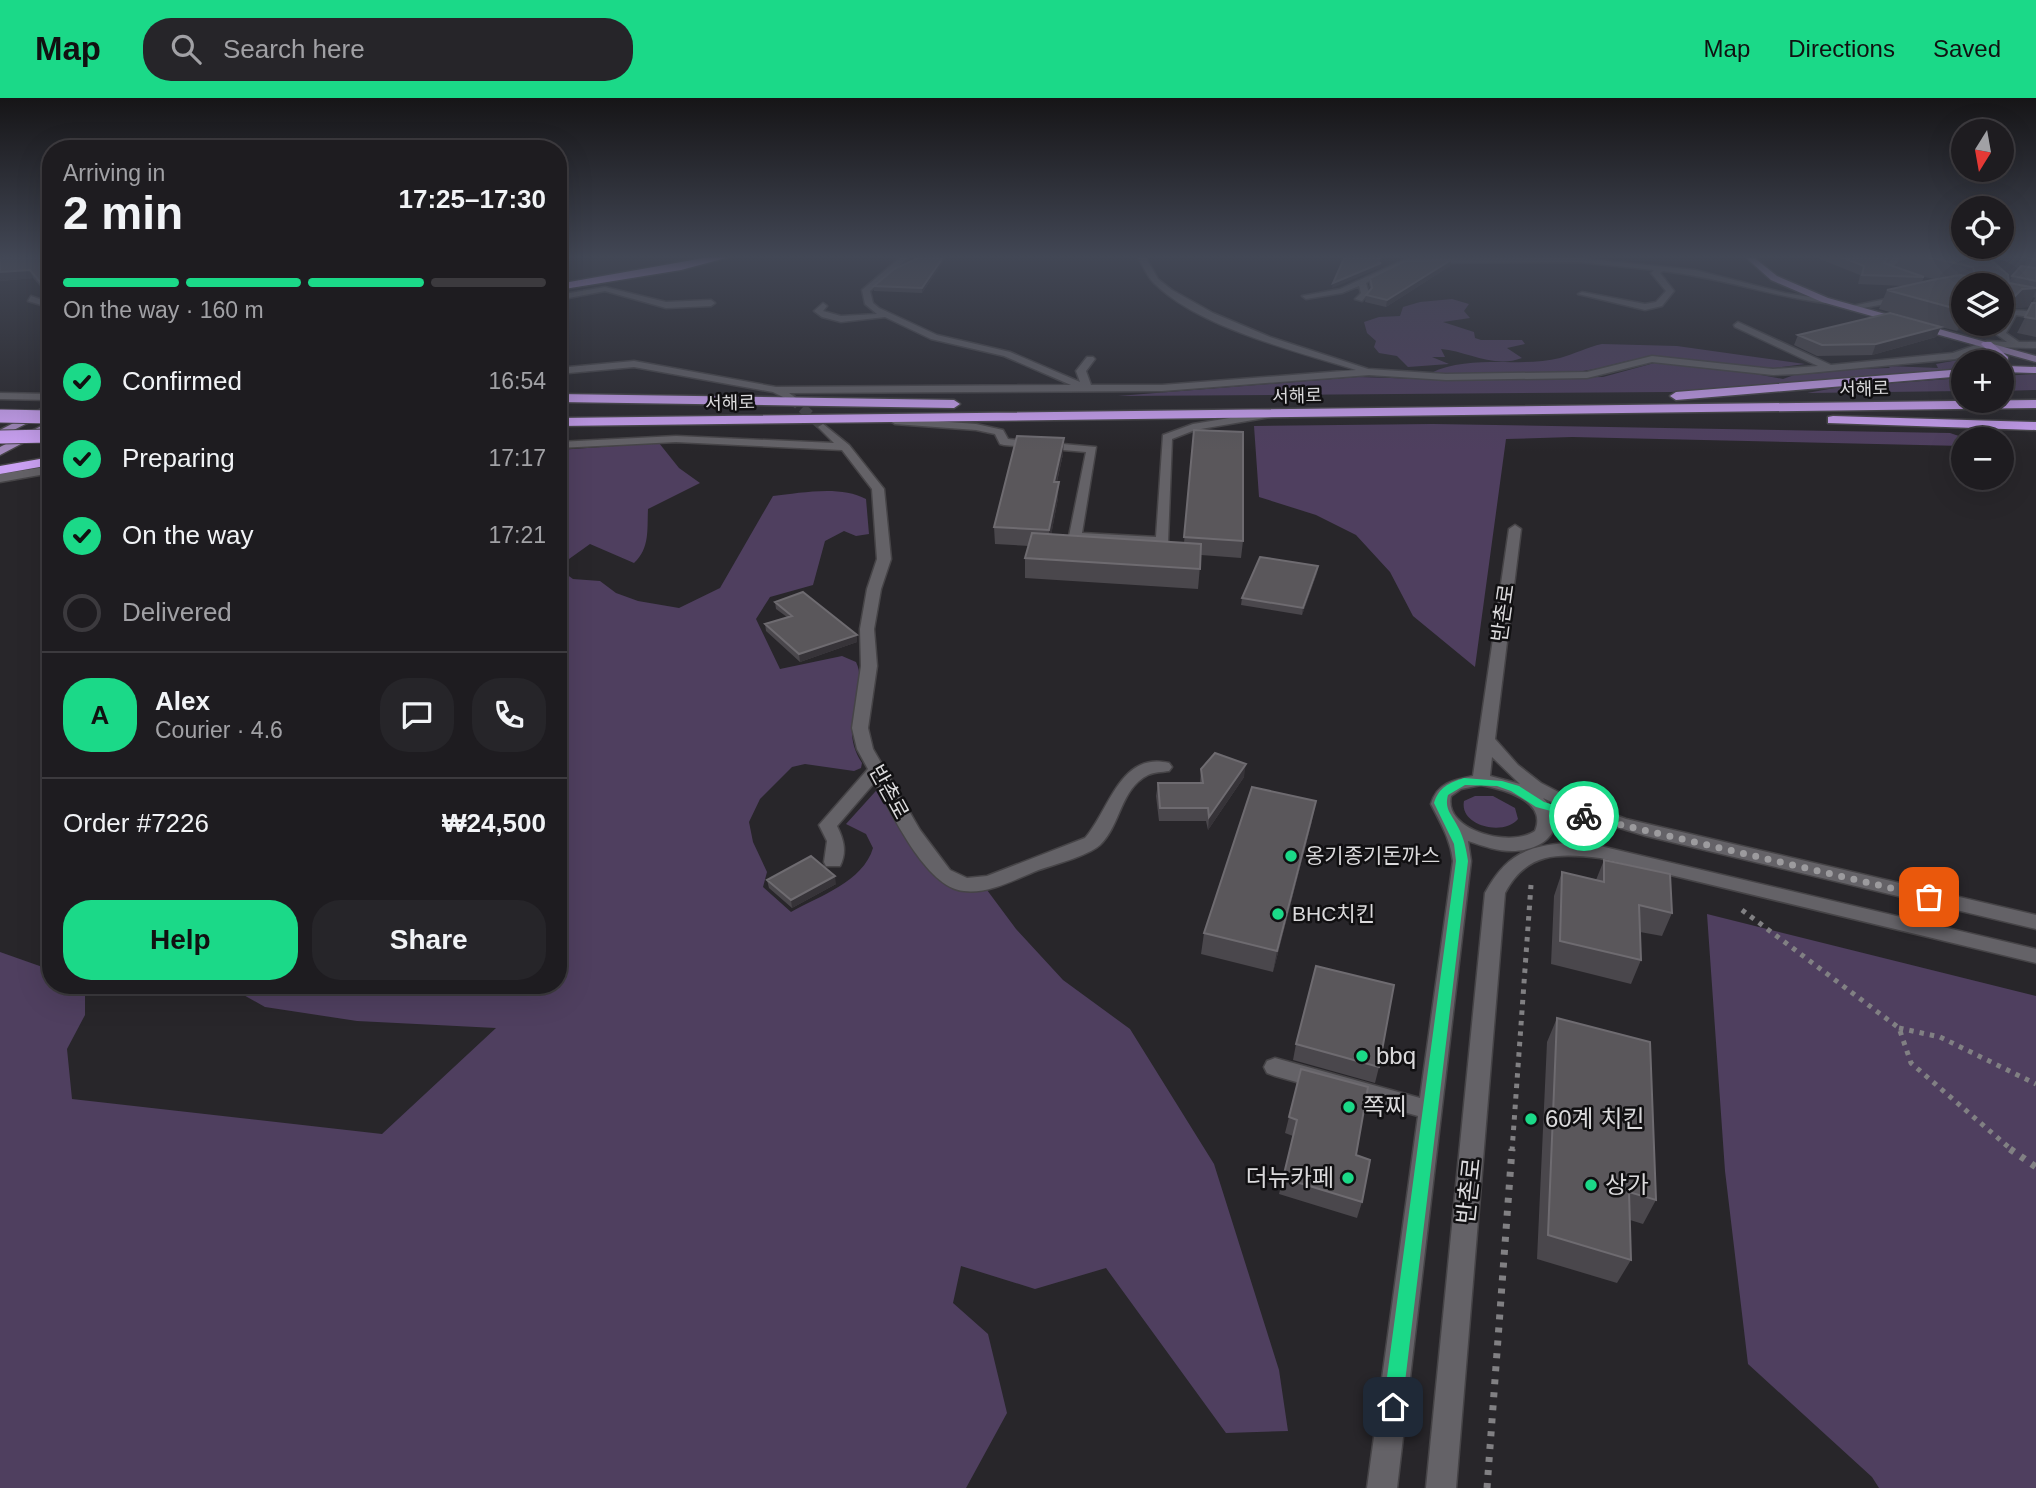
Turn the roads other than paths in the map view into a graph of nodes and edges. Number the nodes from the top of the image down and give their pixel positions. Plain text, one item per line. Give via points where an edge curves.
1 (897, 321) edge
2 (1222, 321) edge
3 (1902, 321) edge
4 (2008, 321) edge
5 (1738, 325) dead end
6 (2015, 343) junction
7 (1987, 344) junction
8 (2036, 345) edge
9 (1995, 350) edge
10 (2036, 357) edge
11 (1090, 359) dead end
12 (1827, 367) junction
13 (2014, 368) edge
14 (567, 370) edge
15 (2036, 370) edge
16 (1369, 372) junction
17 (1951, 373) edge
18 (1087, 389) junction
19 (776, 390) junction
20 (2014, 395) edge
21 (2036, 395) edge
22 (0, 396) edge
23 (1951, 396) edge
24 (42, 397) edge
25 (567, 398) edge
26 (792, 398) tunnel mouth
27 (1615, 401) junction
28 (2036, 404) edge
29 (1093, 406) junction
30 (1502, 411) junction
31 (42, 412) edge
32 (567, 412) edge
33 (1272, 414) junction
34 (0, 416) edge
35 (42, 417) edge
36 (992, 417) junction
37 (895, 421) junction
38 (567, 422) edge
39 (42, 425) edge
40 (0, 426) edge
41 (2036, 426) edge
42 (823, 427) tunnel mouth
43 (42, 430) edge
44 (567, 435) edge
45 (0, 436) edge
46 (42, 436) edge
47 (567, 445) edge
48 (845, 447) junction
49 (0, 452) edge
50 (42, 463) edge
51 (0, 470) edge
52 (42, 471) edge
53 (0, 478) edge
54 (1515, 529) dead end
55 (1486, 739) junction
56 (1163, 767) dead end
57 (876, 769) junction
58 (1481, 780) junction
59 (1540, 805) junction
60 (1452, 825) junction
61 (1662, 834) junction
62 (1525, 859) junction
63 (833, 862) dead end
64 (2036, 922) edge
65 (2036, 956) edge
66 (1275, 1067) dead end
67 (1430, 1110) junction
68 (1382, 1488) edge
69 (1441, 1488) edge

1 - 18 street via 934,337 1007,354
2 - 16 street
3 - 7 main road
4 - 6 street via 2001,334
5 - 12 street
6 - 7 street
6 - 8 street
7 - 9 highway
7 - 10 main road
7 - 12 street via 1955,356
11 - 18 street via 1081,371
12 - 16 street via 1773,372 1651,359 1562,376
13 - 15 highway
14 - 19 street via 634,364
16 - 18 street via 1162,388
17 - 27 highway
18 - 19 street
19 - 26 street
20 - 21 highway
22 - 24 street
23 - 27 highway, 서해로
25 - 29 highway
27 - 29 highway, 서해로
28 - 30 highway, 서해로
29 - 32 highway, 서해로
30 - 33 highway, 서해로
30 - 41 highway
31 - 45 main road
33 - 36 highway, 서해로
33 - 37 street via 1193,427 1167,437 1162,541 1075,536 1092,449 1004,442 999,432 976,427
34 - 35 highway, bridge
36 - 37 highway
36 - 38 highway, 서해로
37 - 44 highway
39 - 40 highway
42 - 48 street, 반촌로
43 - 49 main road
45 - 46 highway, bridge
47 - 48 street via 676,439
48 - 57 street, 반촌로 via 878,489 884,559 867,629 869,666 860,727
50 - 51 highway
52 - 53 street
54 - 55 street, 반촌로
55 - 58 street, 반촌로
55 - 61 street via 1504,764 1545,792
56 - 57 street, 반촌로 via 1145,770 1131,779 1092,842 990,882 964,885 939,870
57 - 63 street via 828,825 836,841
58 - 59 street via 1515,788
58 - 60 street via 1451,786 1442,794 1443,814
59 - 61 street
59 - 62 street via 1548,824 1544,833 1524,844
60 - 62 street
60 - 67 street via 1462,861
61 - 64 street
62 - 65 street via 1554,849 1625,857
62 - 69 street, 반촌로 via 1510,866 1494,893
66 - 67 street
67 - 68 street

